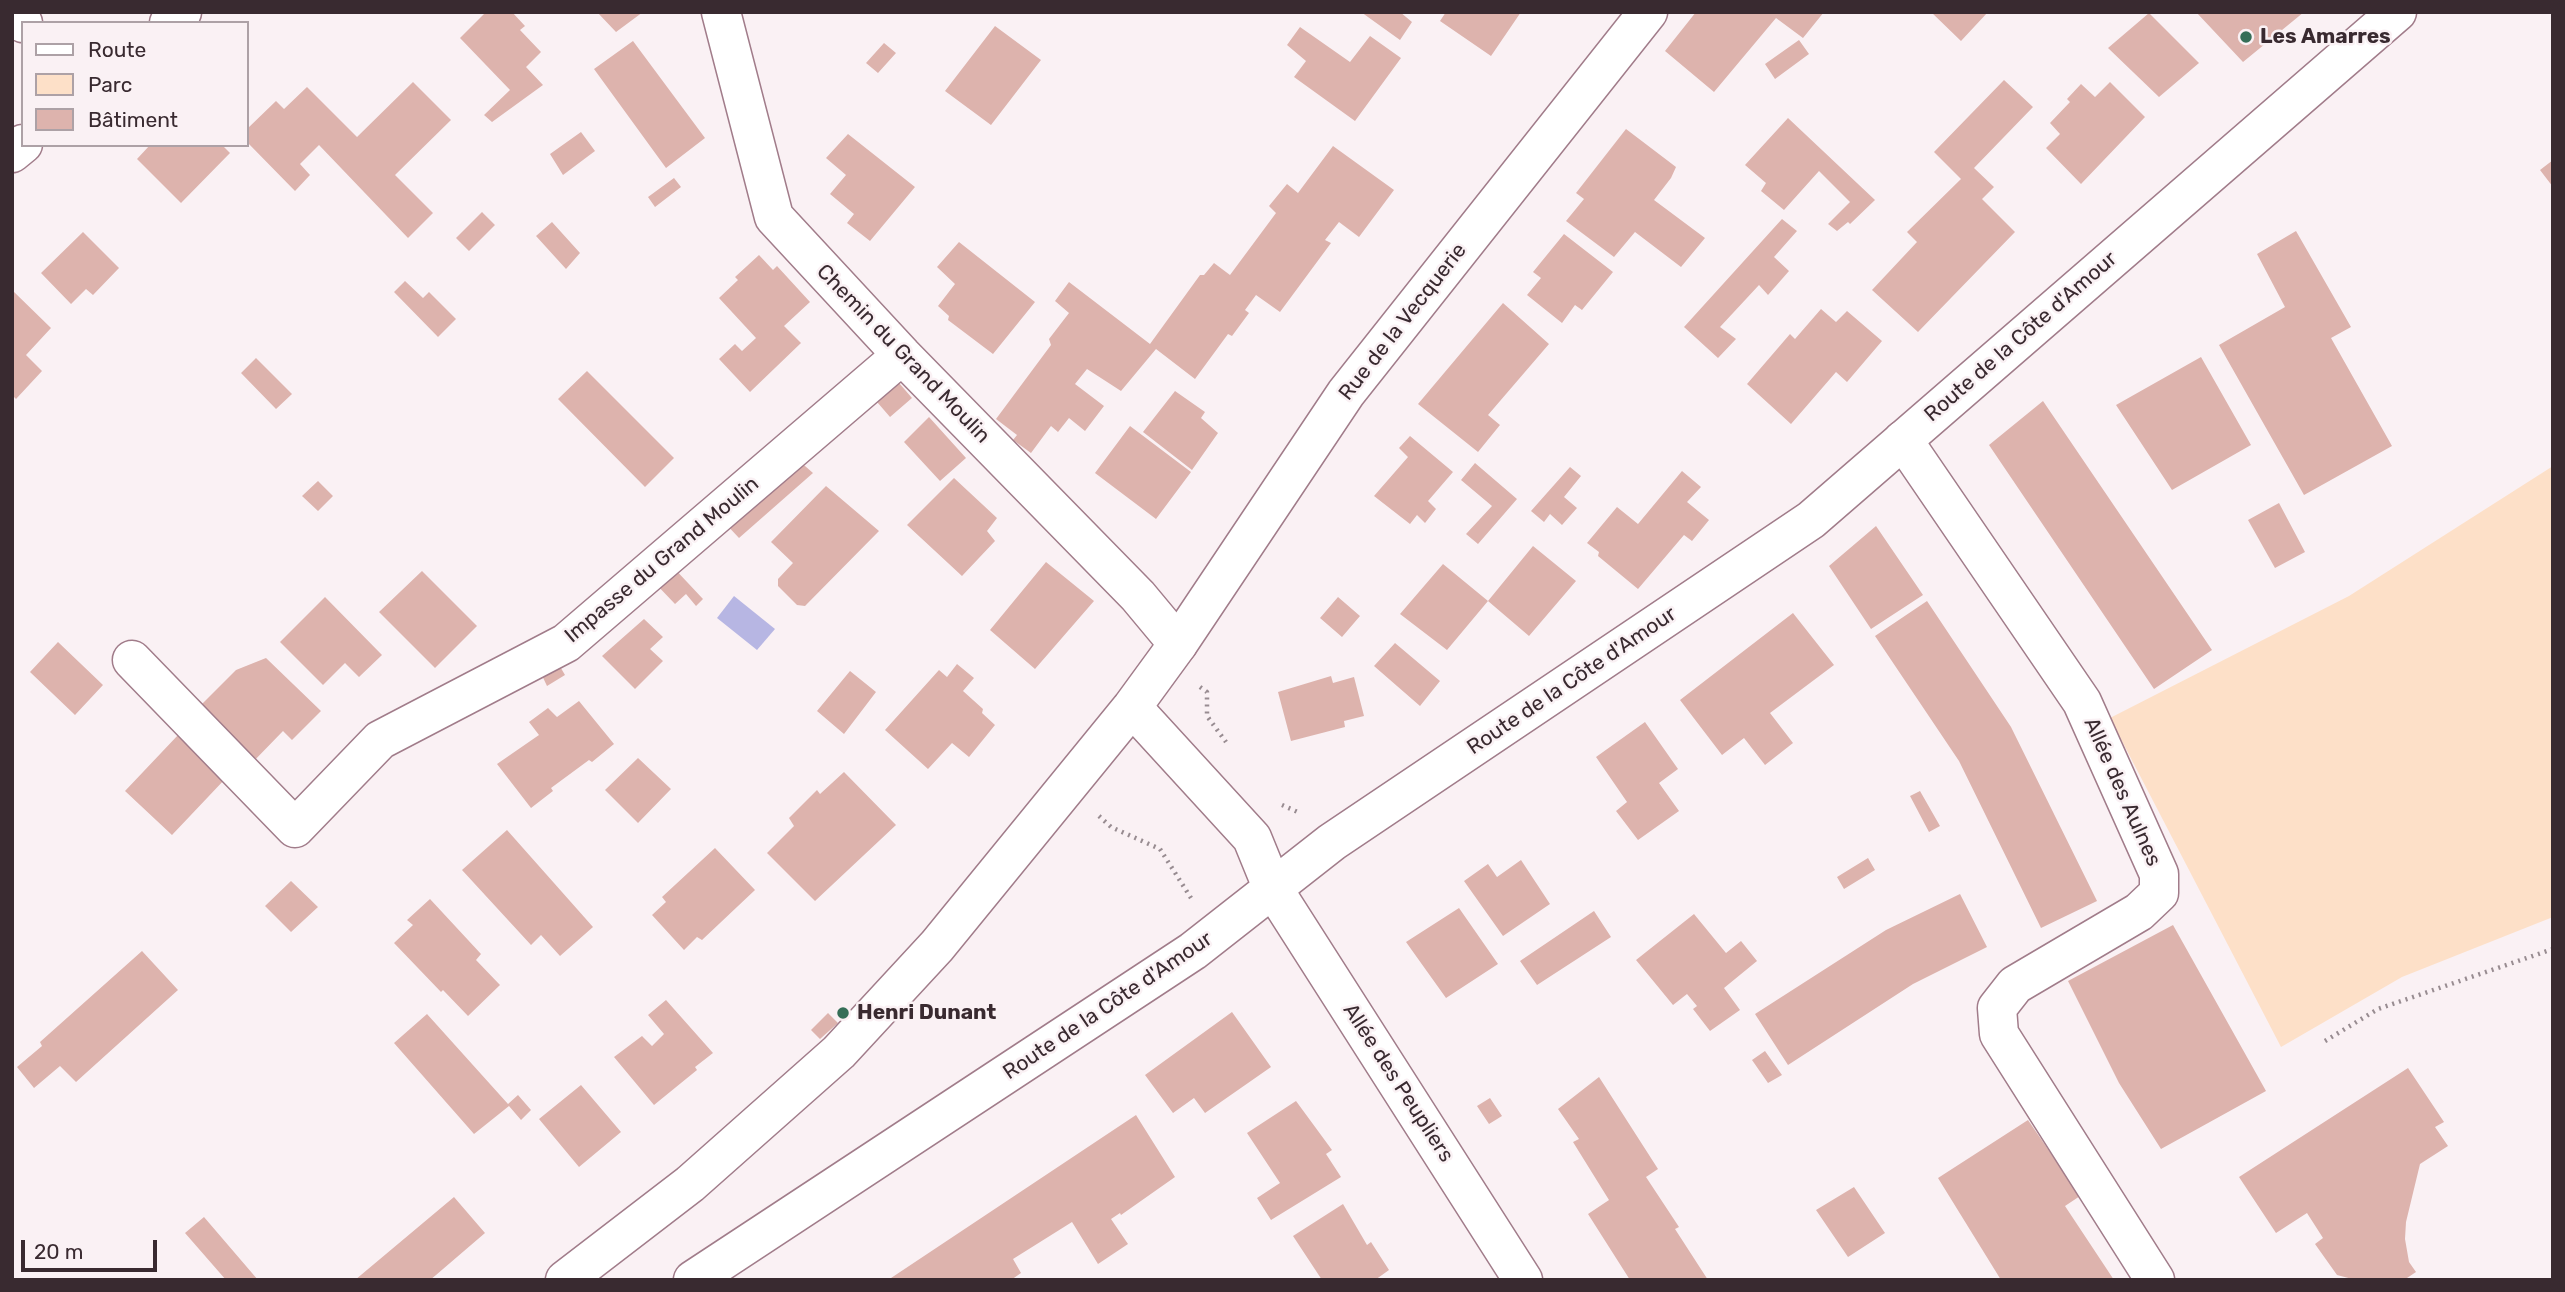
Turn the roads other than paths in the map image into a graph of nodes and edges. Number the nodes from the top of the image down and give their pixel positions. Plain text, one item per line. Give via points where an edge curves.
1 (721, 12) edge
2 (1648, 12) edge
3 (2397, 12) edge
4 (902, 355) junction
5 (1903, 440) junction
6 (1171, 653) junction
7 (132, 660) dead end
8 (1132, 707) junction
9 (1272, 887) junction
10 (565, 1280) edge
11 (693, 1280) edge
12 (1523, 1280) edge
13 (2155, 1280) edge

1 - 4 main road, Chemin du Grand Moulin via 774,217
2 - 6 main road, Rue de la Vecquerie via 1346,393
3 - 5 main road, Route de la Côte d'Amour
4 - 6 main road, Chemin du Grand Moulin via 1128,586
4 - 7 main road, Impasse du Grand Moulin via 566,643 380,740 295,828
5 - 9 main road, Route de la Côte d'Amour via 1811,520
5 - 13 main road, Allée des Aulnes via 2082,702 2159,874 2160,893 2139,912 2015,985 1997,1008 1999,1034
6 - 8 main road
8 - 9 main road, Allée des Peupliers via 1252,838
8 - 10 main road via 937,946 839,1052 690,1184
9 - 11 main road, Route de la Côte d'Amour via 1193,951
9 - 12 main road, Allée des Peupliers

